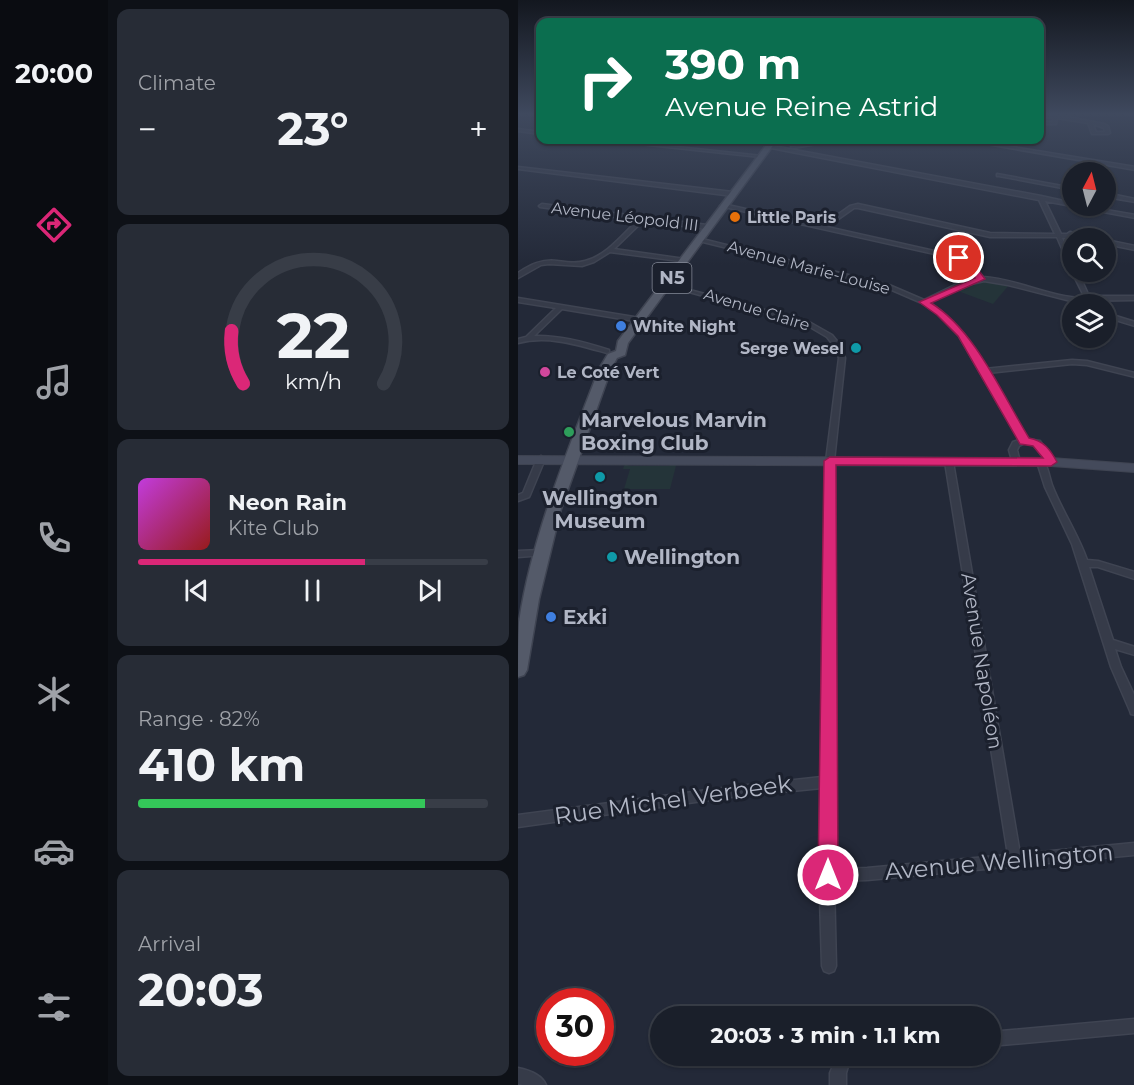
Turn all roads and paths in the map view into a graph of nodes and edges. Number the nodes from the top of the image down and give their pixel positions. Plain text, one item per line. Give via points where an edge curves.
1 (755, 164) edge
2 (866, 164) edge
3 (1103, 164) edge
4 (518, 168) edge
5 (1134, 169) edge
6 (1004, 170) dead end
7 (999, 175) junction
8 (985, 187) junction
9 (1062, 187) edge
10 (733, 194) junction
11 (1116, 197) edge
12 (1041, 198) junction
13 (1134, 201) edge
14 (1062, 202) edge
15 (724, 205) junction
16 (542, 206) dead end
17 (1116, 213) edge
18 (1134, 217) edge
19 (642, 219) junction
20 (707, 227) junction
21 (824, 228) junction
22 (1057, 234) junction
23 (1062, 235) edge
24 (698, 240) junction
25 (1062, 244) edge
26 (1116, 244) edge
27 (1134, 248) edge
28 (607, 250) junction
29 (682, 260) junction
30 (518, 276) edge
31 (981, 279) junction
32 (665, 284) junction
33 (1062, 296) edge
34 (1116, 298) edge
35 (1134, 298) edge
36 (518, 300) edge
37 (924, 302) junction
38 (561, 308) junction
39 (639, 317) junction
40 (1116, 318) edge
41 (1134, 324) edge
42 (529, 337) junction
43 (518, 341) edge
44 (613, 351) junction
45 (983, 371) junction
46 (1134, 375) edge
47 (1024, 441) junction
48 (541, 459) junction
49 (572, 459) junction
50 (518, 460) edge
51 (830, 461) junction
52 (949, 462) junction
53 (1016, 462) junction
54 (1046, 462) junction
55 (1134, 468) edge
56 (519, 498) edge
57 (541, 553) junction
58 (518, 554) edge
59 (1084, 562) junction
60 (1134, 576) edge
61 (1108, 643) junction
62 (1134, 651) edge
63 (518, 670) edge
64 (1134, 711) edge
65 (828, 782) junction
66 (518, 821) edge
67 (1134, 849) edge
68 (1015, 861) junction
69 (828, 875) junction
70 (829, 966) dead end
71 (1134, 1026) edge
72 (1001, 1038) edge
73 (840, 1066) edge
74 (518, 1076) edge
75 (538, 1085) edge
76 (838, 1085) edge

1 - 10 main road, N5
2 - 8 street
3 - 5 street
4 - 10 street
6 - 7 street
7 - 8 street
7 - 9 street
8 - 12 street
10 - 15 main road, N5
11 - 13 street
12 - 14 street
12 - 22 street
15 - 20 main road, N5
15 - 21 street
16 - 19 street, Avenue Léopold III
17 - 18 street
19 - 20 street, Avenue Léopold III
19 - 28 street
20 - 24 main road, N5
21 - 22 street via 858,206 990,235
21 - 31 street via 959,258 969,263
22 - 23 street
22 - 25 street
24 - 29 main road, N5
24 - 37 street, Avenue Marie-Louise via 887,286
26 - 27 street
28 - 29 street
28 - 30 street via 593,267 537,258
29 - 32 main road, N5
31 - 33 street
31 - 37 street
32 - 39 main road, N5
32 - 51 street, Avenue Claire via 780,314 820,328 832,338 840,347 842,358
34 - 35 street
36 - 38 street
37 - 45 street, Avenue Marie-Louise via 957,329
38 - 39 street
38 - 42 street
39 - 44 main road, N5
39 - 44 main road, N5
40 - 41 street
42 - 43 street
42 - 44 street
44 - 49 main road, N5
45 - 46 street via 1072,362
45 - 47 street, Avenue Marie-Louise
47 - 53 street via 1013,450
47 - 54 street, Avenue Marie-Louise via 1037,443 1045,452
48 - 49 street
48 - 50 street
48 - 56 street via 526,495
49 - 51 street
49 - 57 main road, N5
51 - 52 street
51 - 65 street, Avenue Claire
52 - 53 street
52 - 68 street, Avenue Napoléon
53 - 54 street
54 - 55 street
54 - 59 street via 1049,487
57 - 58 street
57 - 63 main road, N5
59 - 60 street
59 - 61 street
61 - 62 street
61 - 64 street
65 - 66 street, Rue Michel Verbeek
65 - 69 street, Avenue Claire
67 - 68 street, Avenue Wellington
68 - 69 street, Avenue Wellington
69 - 70 street, Avenue Claire
71 - 72 street
73 - 76 street
74 - 75 street

